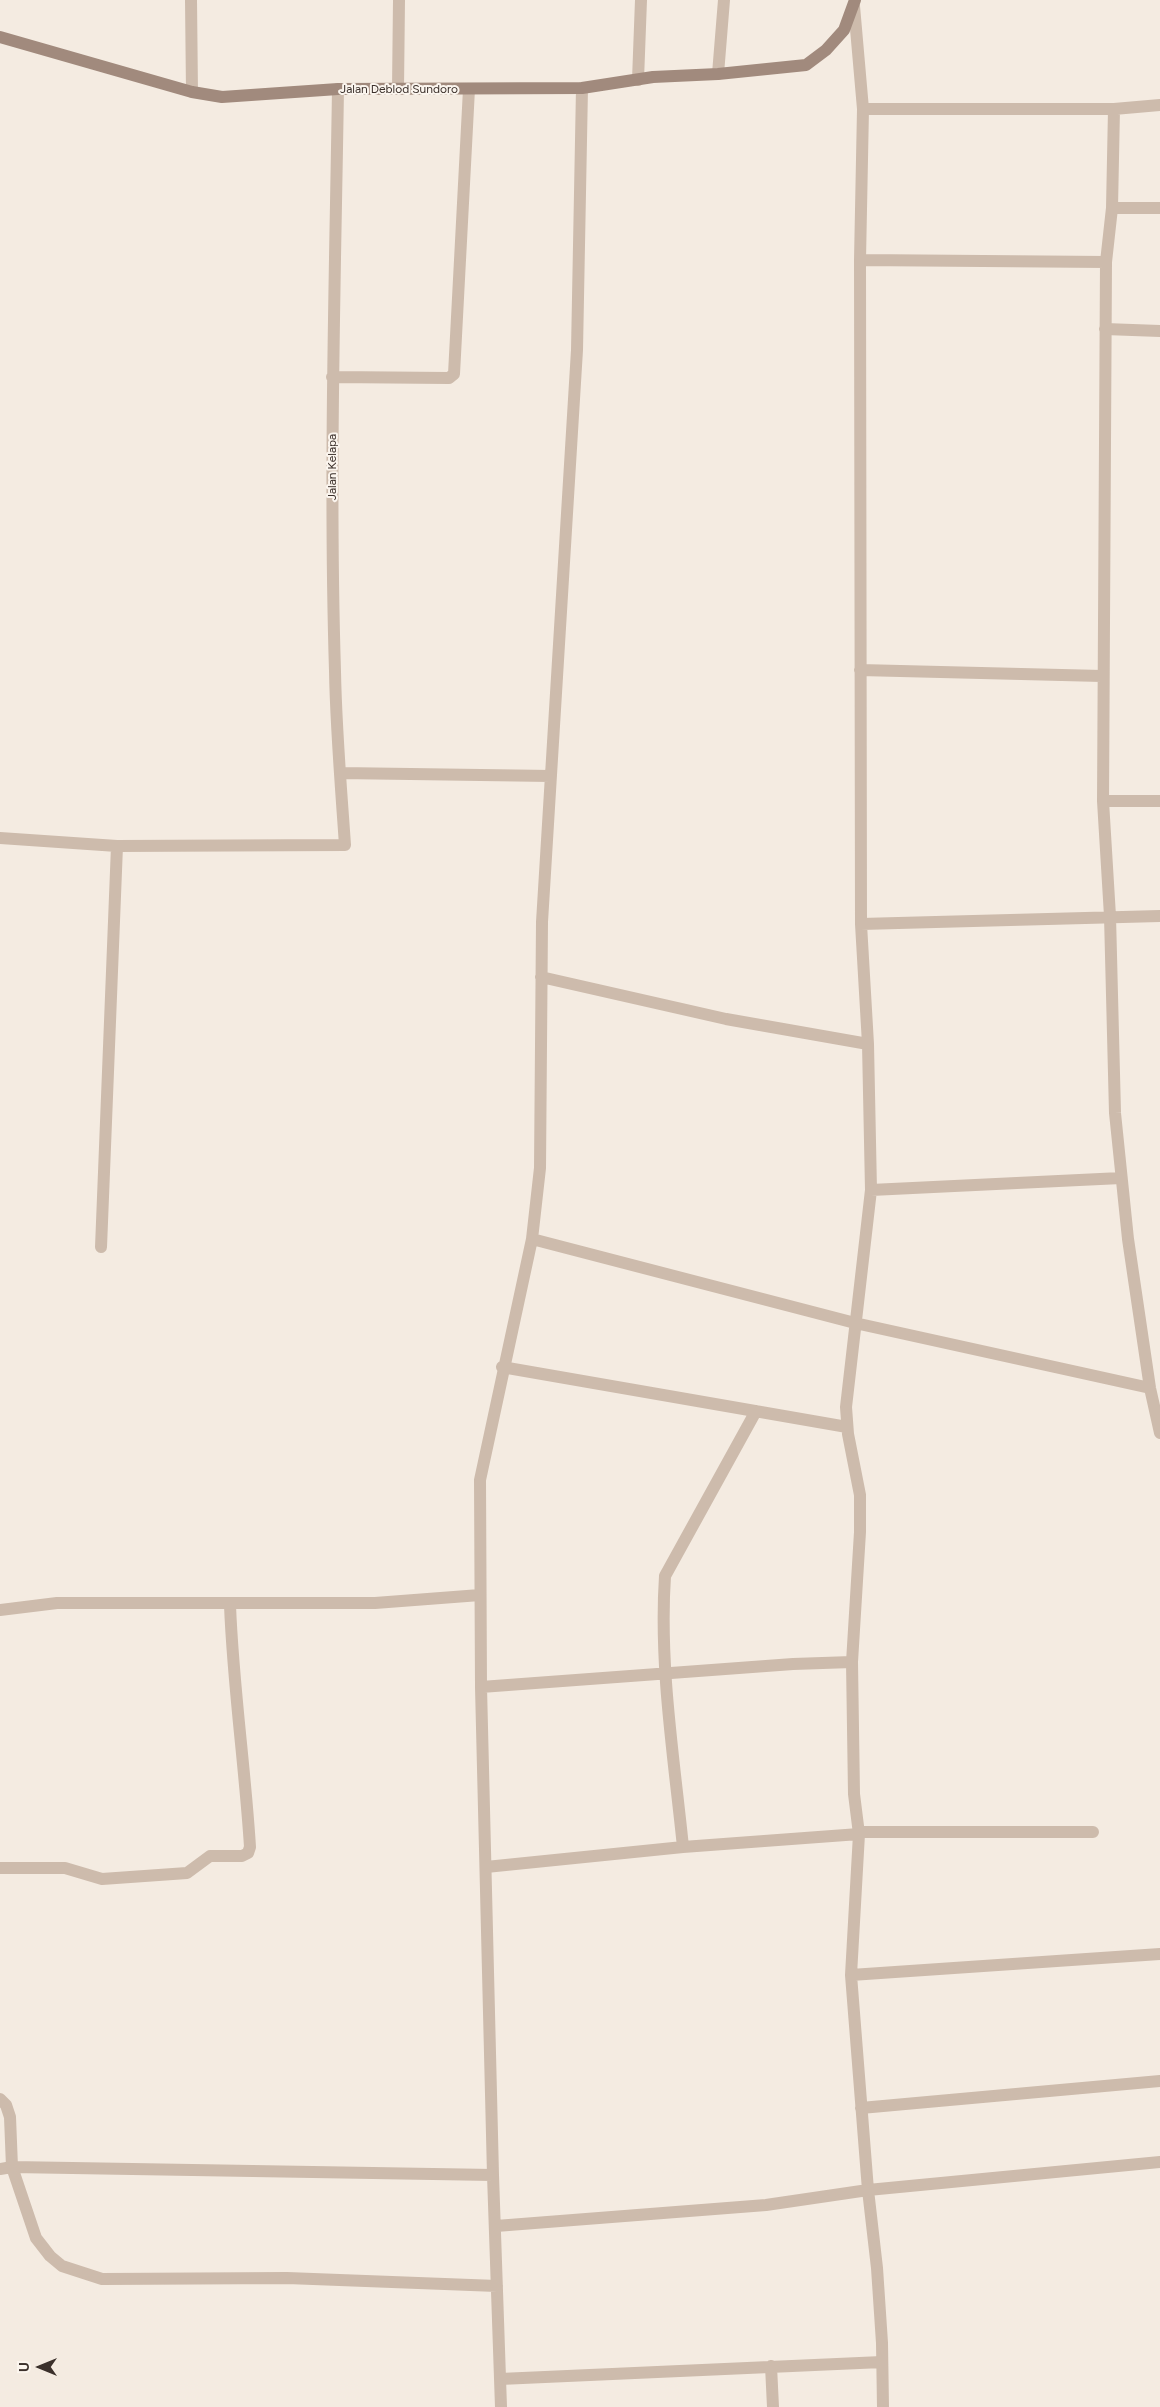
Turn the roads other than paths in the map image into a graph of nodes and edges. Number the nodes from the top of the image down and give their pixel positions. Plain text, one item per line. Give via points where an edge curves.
1 (191, 0) edge
2 (399, 0) edge
3 (641, 0) edge
4 (724, 0) edge
5 (854, 3) edge
6 (0, 37) edge
7 (718, 74) junction
8 (638, 80) junction
9 (398, 88) junction
10 (582, 88) junction
11 (338, 89) junction
12 (470, 89) junction
13 (192, 92) junction
14 (1160, 105) edge
15 (862, 109) junction
16 (1114, 109) junction
17 (1112, 208) junction
18 (1160, 208) edge
19 (860, 260) junction
20 (1106, 262) junction
21 (1105, 329) junction
22 (1160, 331) edge
23 (332, 377) junction
24 (860, 670) junction
25 (1102, 676) junction
26 (340, 773) junction
27 (551, 776) junction
28 (1103, 801) junction
29 (1160, 801) edge
30 (0, 838) edge
31 (117, 846) junction
32 (1110, 916) junction
33 (1160, 916) edge
34 (861, 924) junction
35 (541, 977) junction
36 (868, 1044) junction
37 (1122, 1178) junction
38 (871, 1190) junction
39 (532, 1239) junction
40 (101, 1248) dead end
41 (855, 1323) junction
42 (502, 1367) junction
43 (1150, 1388) junction
44 (756, 1411) junction
45 (1158, 1412) edge
46 (847, 1427) junction
47 (1160, 1433) edge
48 (480, 1595) junction
49 (230, 1605) junction
50 (0, 1610) edge
51 (852, 1662) junction
52 (666, 1674) junction
53 (481, 1686) junction
54 (1093, 1832) dead end
55 (859, 1833) junction
56 (683, 1847) junction
57 (486, 1867) junction
58 (0, 1868) edge
59 (1160, 1954) edge
60 (851, 1975) junction
61 (1160, 2081) edge
62 (0, 2099) edge
63 (860, 2108) junction
64 (1160, 2162) edge
65 (6, 2168) edge
66 (493, 2175) junction
67 (868, 2190) junction
68 (496, 2226) junction
69 (497, 2286) junction
70 (882, 2362) junction
71 (771, 2366) junction
72 (500, 2379) junction
73 (502, 2407) edge
74 (772, 2407) edge
75 (883, 2407) edge

1 - 13 street
2 - 9 street
3 - 8 street
4 - 7 street
5 - 7 main road, Jalan Deblod Sundoro via 844,30 826,50 806,65
5 - 15 street
6 - 13 main road, Jalan Deblod Sundoro
7 - 8 main road, Jalan Deblod Sundoro
8 - 10 main road, Jalan Deblod Sundoro
9 - 11 main road, Jalan Deblod Sundoro
9 - 12 main road, Jalan Deblod Sundoro
10 - 12 main road, Jalan Deblod Sundoro
10 - 27 street via 576,350
11 - 13 main road, Jalan Deblod Sundoro via 222,97
11 - 23 street, Jalan Kelapa
12 - 23 street via 454,374 449,378
14 - 16 street
15 - 16 street
15 - 19 street
16 - 17 street
17 - 18 street
17 - 20 street
19 - 20 street
19 - 24 street
20 - 21 street
21 - 22 street
21 - 25 street
23 - 26 street, Jalan Kelapa via 334,663
24 - 25 street
24 - 34 street
25 - 28 street
26 - 27 street
26 - 31 street, Jalan Kelapa via 345,845
27 - 35 street
28 - 29 street
28 - 32 street
30 - 31 street
31 - 40 street
32 - 33 street
32 - 34 street
32 - 37 street via 1114,1096
34 - 36 street
35 - 36 street via 726,1019
35 - 39 street via 540,1168
36 - 38 street
37 - 38 street
37 - 43 street
38 - 41 street
39 - 41 street
39 - 42 street
41 - 43 street
41 - 46 street via 846,1407
42 - 44 street
42 - 48 street via 480,1480
43 - 45 street
44 - 46 street
44 - 52 street via 664,1576
45 - 47 street
46 - 51 street via 860,1504
48 - 49 street via 375,1603
48 - 53 street
49 - 50 street via 57,1603
49 - 58 street via 233,1670 246,1778 248,1853 242,1856 210,1856 187,1873 102,1879 64,1868
51 - 52 street
51 - 55 street via 854,1794
52 - 53 street
52 - 56 street
53 - 57 street
54 - 55 street
55 - 56 street
55 - 60 street
56 - 57 street
57 - 66 street
59 - 60 street
60 - 63 street
61 - 63 street
62 - 65 street via 10,2117
63 - 67 street
64 - 67 street
65 - 66 street
65 - 69 street via 36,2238 50,2256 62,2266 102,2279 287,2278
66 - 68 street
67 - 68 street via 766,2205
67 - 70 street via 877,2268
68 - 69 street
69 - 72 street
70 - 71 street
70 - 75 street
71 - 72 street
71 - 74 street
72 - 73 street

